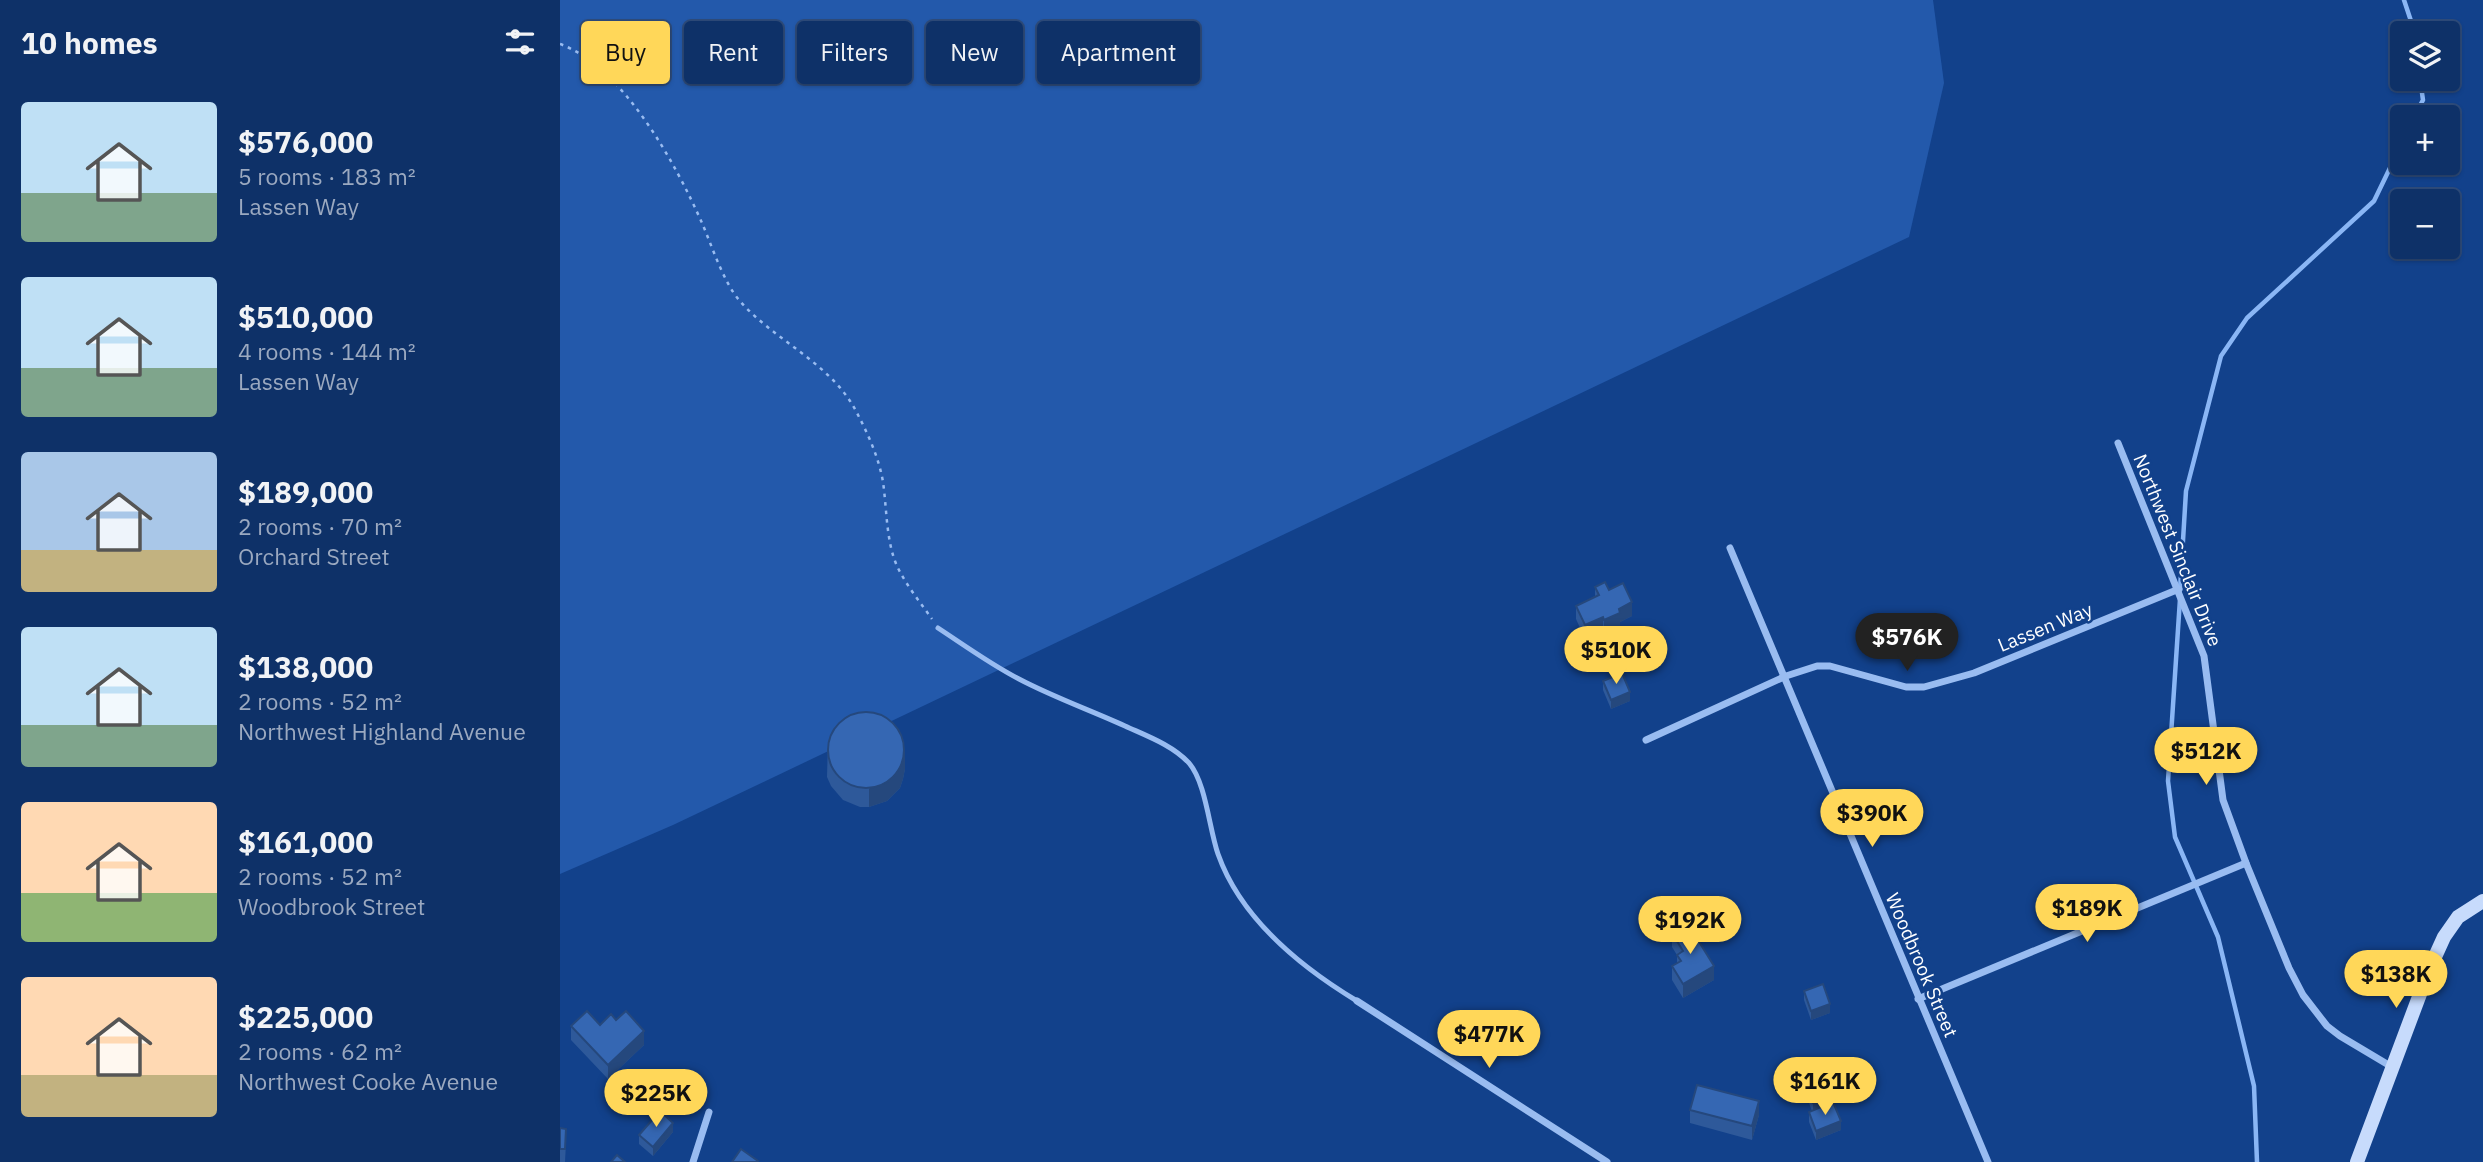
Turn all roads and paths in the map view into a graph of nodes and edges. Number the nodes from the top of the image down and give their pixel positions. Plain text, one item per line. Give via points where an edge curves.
1 (560, 44) edge
2 (2118, 443) dead end
3 (1730, 548) dead end
4 (2179, 589) junction
5 (938, 628) joint
6 (1786, 676) junction
7 (1646, 740) dead end
8 (2246, 863) junction
9 (2483, 901) edge
10 (1918, 999) junction
11 (1357, 1001) joint
12 (2393, 1068) junction
13 (709, 1112) dead end
14 (1985, 1161) edge
15 (693, 1162) edge
16 (1607, 1162) edge
17 (2357, 1162) edge

1 - 5 path via 609,78 636,106 700,217 737,298 837,383 856,410 882,479 896,564
2 - 4 street, Northwest Sinclair Drive
3 - 6 street, Woodbrook Street
4 - 6 street, Lassen Way via 1974,673 1924,687 1888,684 1830,666
4 - 8 street, Northwest Sinclair Drive via 2204,656 2223,800
5 - 11 lane via 1019,679 1147,736 1190,764 1217,853 1242,901 1294,958
6 - 7 street, Lassen Way
6 - 10 street, Woodbrook Street
8 - 10 street
8 - 12 street, Northwest Sinclair Drive via 2289,968 2314,1012 2340,1036
9 - 12 main road via 2458,917 2444,937
10 - 14 street, Woodbrook Street
11 - 16 street
12 - 17 main road
13 - 15 street

